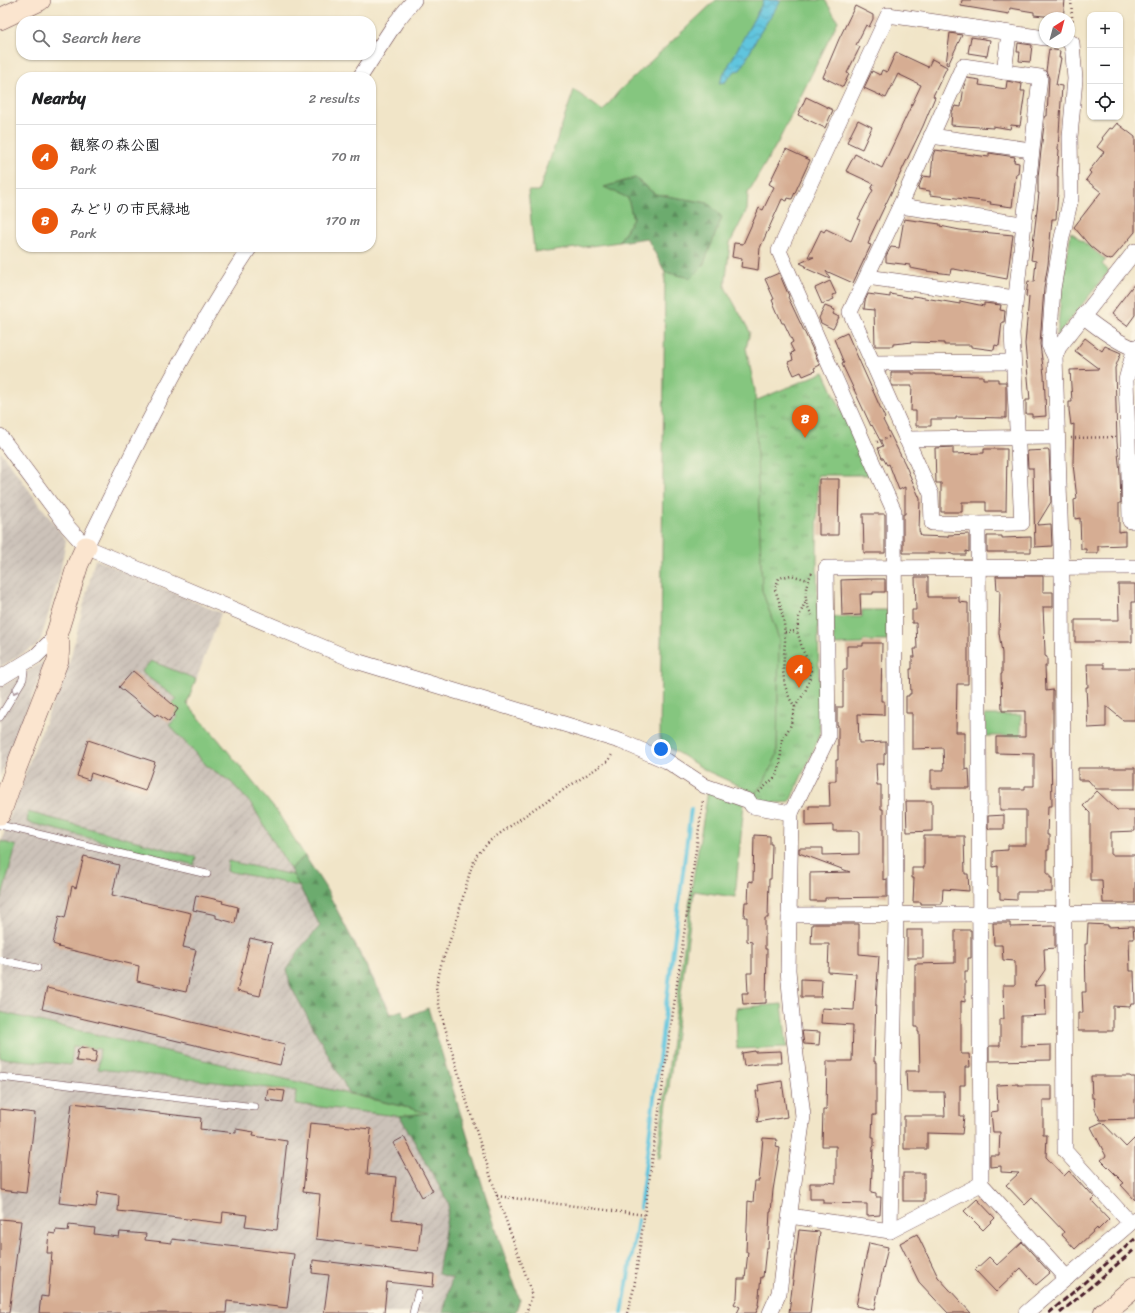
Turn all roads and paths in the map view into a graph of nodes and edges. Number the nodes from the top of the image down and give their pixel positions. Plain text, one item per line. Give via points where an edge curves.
1 (40, 0) edge
2 (414, 0) edge
3 (1071, 0) edge
4 (1071, 12) edge
5 (0, 19) edge
6 (1009, 33) junction
7 (1039, 37) edge
8 (1071, 48) edge
9 (376, 53) edge
10 (371, 60) edge
11 (363, 72) edge
12 (1004, 72) junction
13 (931, 136) junction
14 (1031, 150) junction
15 (900, 206) junction
16 (1023, 224) junction
17 (1135, 251) edge
18 (247, 252) edge
19 (867, 277) junction
20 (1015, 298) junction
21 (1082, 316) junction
22 (1135, 348) edge
23 (1055, 357) junction
24 (1013, 362) junction
25 (872, 363) junction
26 (904, 435) junction
27 (0, 436) edge
28 (1018, 437) junction
29 (1132, 437) edge
30 (1061, 438) junction
31 (866, 447) junction
32 (1135, 521) edge
33 (978, 524) junction
34 (86, 547) junction
35 (1135, 567) edge
36 (894, 568) junction
37 (977, 568) junction
38 (1062, 568) junction
39 (808, 580) dead end
40 (806, 602) dead end
41 (797, 631) junction
42 (785, 632) junction
43 (56, 636) junction
44 (25, 663) junction
45 (0, 678) edge
46 (795, 707) junction
47 (0, 718) edge
48 (620, 741) junction
49 (705, 786) junction
50 (749, 801) junction
51 (791, 813) junction
52 (0, 814) edge
53 (0, 825) edge
54 (207, 874) dead end
55 (1064, 913) junction
56 (1135, 913) edge
57 (980, 914) junction
58 (789, 915) junction
59 (896, 915) junction
60 (0, 960) edge
61 (37, 968) dead end
62 (0, 1077) edge
63 (255, 1107) dead end
64 (981, 1184) junction
65 (498, 1196) junction
66 (645, 1215) junction
67 (790, 1216) junction
68 (1133, 1221) edge
69 (890, 1231) junction
70 (1068, 1278) junction
71 (1135, 1287) edge
72 (418, 1293) dead end
73 (414, 1313) edge
74 (526, 1313) edge
75 (628, 1313) edge
76 (770, 1313) edge
77 (1026, 1313) edge
78 (1104, 1313) edge

1 - 5 street
2 - 9 street
3 - 4 path
6 - 7 street
6 - 12 street
6 - 31 street via 888,15 779,251
8 - 23 street via 1075,79 1070,137 1071,198 1053,289 1049,345
10 - 11 street
12 - 13 street via 963,66
12 - 14 street via 1040,77
13 - 14 street
13 - 15 street
14 - 16 street
15 - 16 street
15 - 19 street
16 - 20 street
17 - 21 street
18 - 34 street via 188,349 132,451
19 - 20 street
19 - 25 street via 850,312
20 - 24 street
21 - 22 street via 1121,343
21 - 23 street via 1058,347
22 - 29 street via 1126,380
23 - 30 street
24 - 25 street
24 - 28 street
25 - 26 street
26 - 28 street
26 - 31 path
26 - 33 street via 931,494 932,523
27 - 34 street
28 - 30 street
28 - 33 street via 1022,523
29 - 30 path
29 - 32 street via 1130,521
30 - 38 street
31 - 36 street via 894,511
33 - 37 street
34 - 43 street via 78,564
34 - 48 street via 356,661
35 - 38 street
36 - 37 street
36 - 51 street via 826,568 828,737
36 - 59 street
37 - 38 street
37 - 57 street
38 - 55 street
39 - 42 path via 791,575 779,578 775,589
40 - 41 path via 799,617
41 - 42 path
41 - 46 path via 810,671 806,692
42 - 46 path via 783,671 785,686
43 - 44 street
43 - 52 street via 59,644 58,660
44 - 45 street
44 -> 47 lane via 23,679
46 - 50 path via 790,727 782,739 780,766 776,776
48 - 49 street via 667,761
48 - 65 path via 608,761 534,809 491,840 477,855 441,964 436,987 440,1010
49 - 50 street
49 - 66 path
50 - 51 street via 752,806
51 - 58 street
53 - 54 lane
55 - 56 street
55 - 57 street
55 - 68 street via 1065,1152
57 - 59 street
57 - 64 street
58 - 59 street
58 - 67 street via 788,970 803,1116
59 - 69 street
60 - 61 lane
62 - 63 lane
64 - 69 street
64 - 70 street
65 - 66 path
65 - 74 path via 531,1289 531,1299
66 - 75 path
67 - 69 street
67 - 76 street via 779,1293
68 - 70 street
70 - 77 street
71 - 78 street
72 - 73 lane

